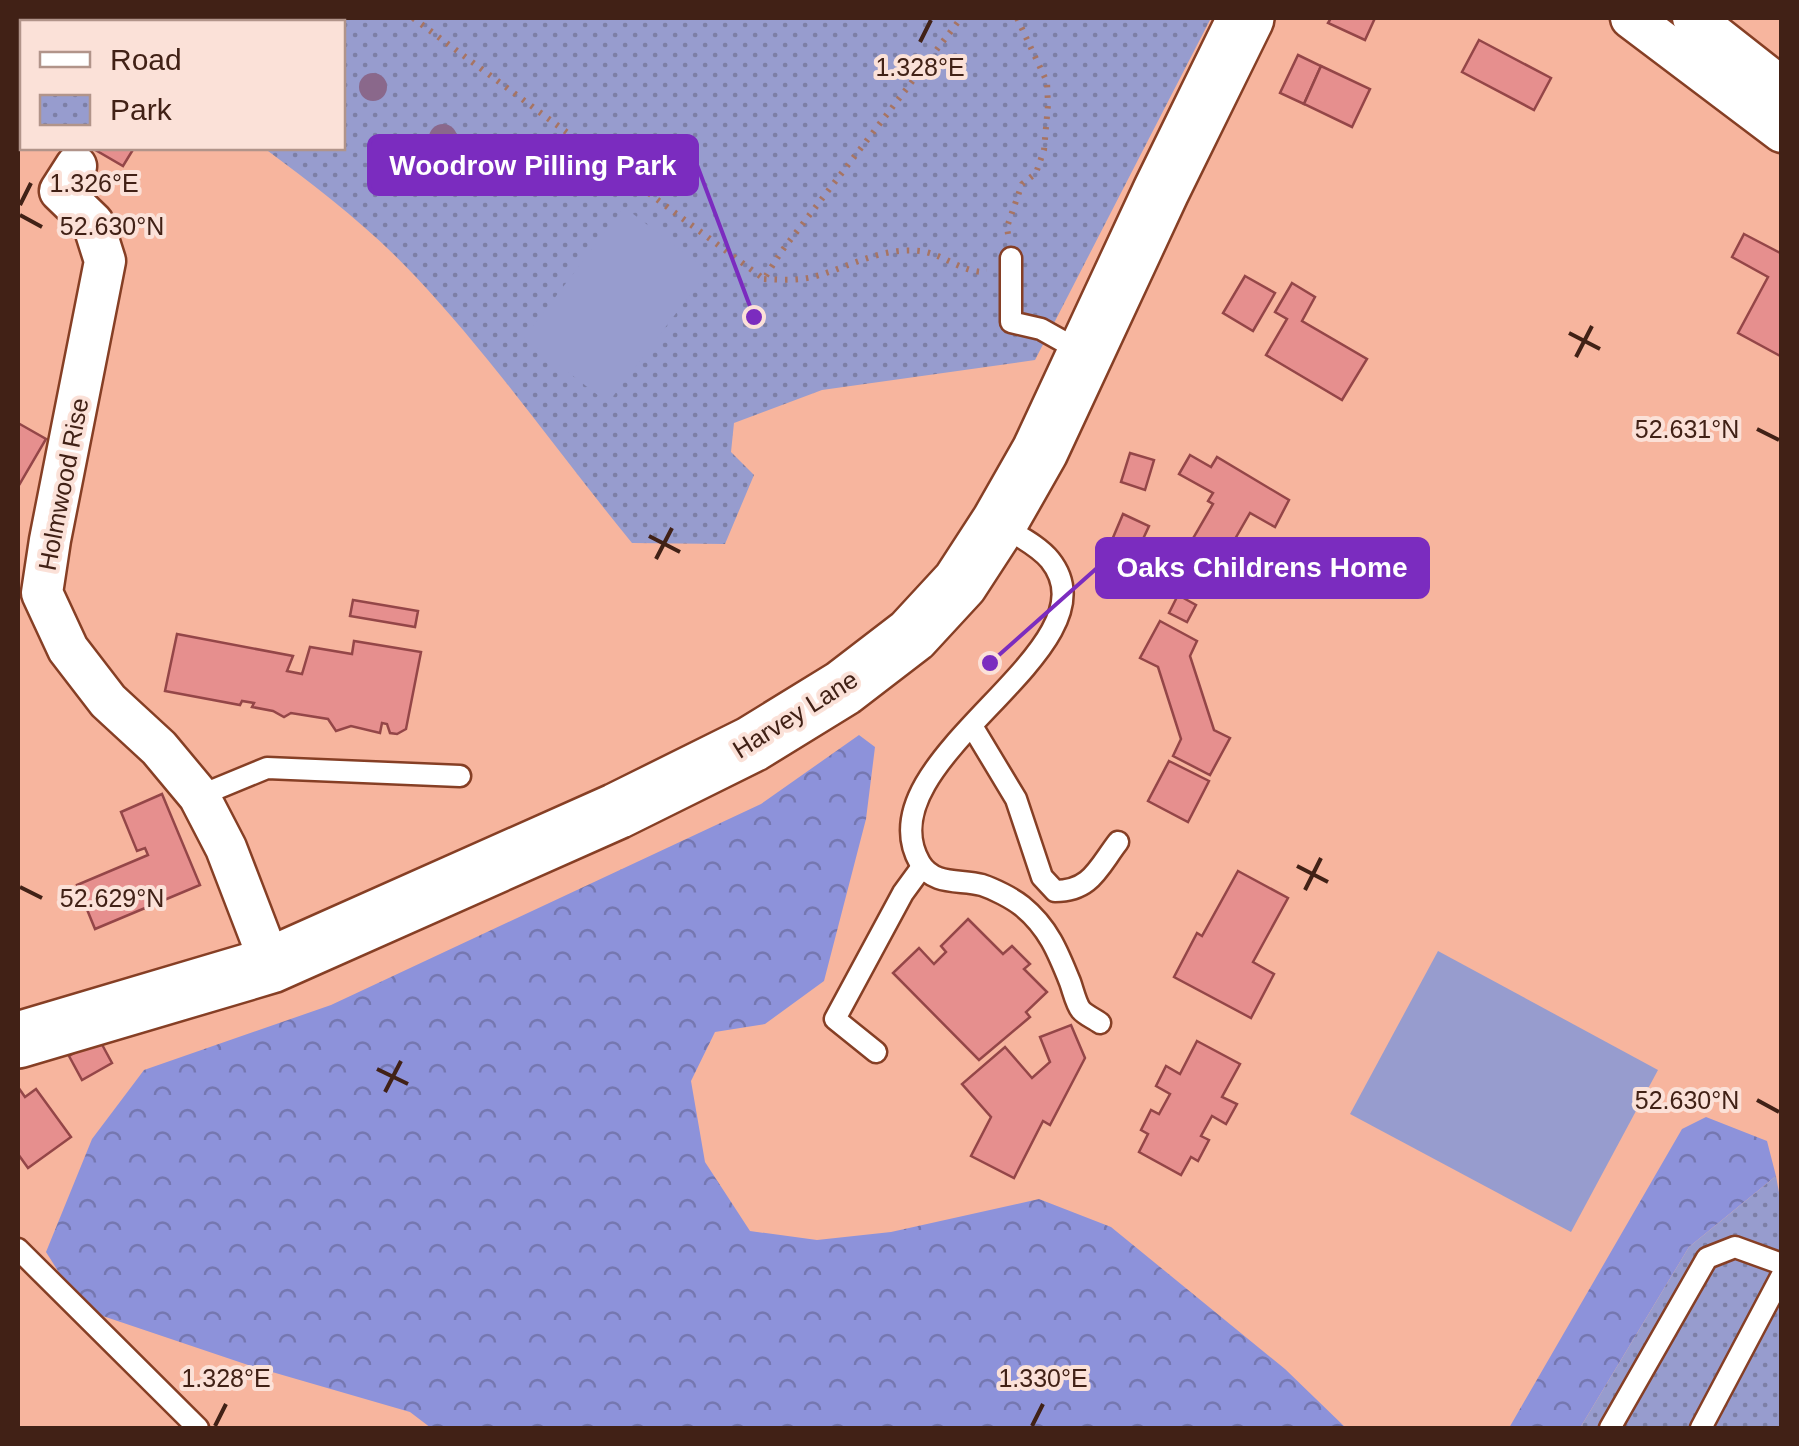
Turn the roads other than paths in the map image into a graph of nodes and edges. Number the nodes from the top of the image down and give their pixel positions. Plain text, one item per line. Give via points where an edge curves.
1 (1246, 18) edge
2 (1631, 18) edge
3 (1693, 18) edge
4 (1782, 88) edge
5 (1782, 132) edge
6 (59, 193) dead end
7 (1011, 258) road end
8 (1084, 353) junction
9 (999, 524) junction
10 (972, 726) junction
11 (460, 776) dead end
12 (199, 796) junction
13 (1118, 842) dead end
14 (922, 867) junction
15 (271, 964) junction
16 (1100, 1023) dead end
17 (18, 1039) edge
18 (876, 1052) dead end
19 (18, 1249) edge
20 (1782, 1264) edge
21 (1782, 1275) edge
22 (198, 1428) edge
23 (1610, 1428) edge
24 (1701, 1428) edge

1 - 8 street, Harvey Lane
2 - 5 street
3 - 4 street
6 - 12 street, Holmwood Rise via 94,223 105,261 42,593 68,649
7 - 8 lane via 1011,322 1041,329
8 - 9 street, Harvey Lane
9 - 10 lane via 1050,559 1062,583 1062,610 1032,658
9 - 15 street, Harvey Lane via 960,583 912,635 752,744
10 - 13 lane via 1016,798 1042,878 1055,891 1089,882
10 - 14 lane via 918,796 912,822
11 - 12 lane via 267,768
12 - 15 street, Holmwood Rise
14 - 16 lane via 944,881 982,885 1020,905 1052,937 1081,1010
14 - 18 lane via 835,1019
15 - 17 street, Harvey Lane
19 - 22 lane
20 - 23 lane via 1736,1247 1707,1258
21 - 24 lane

